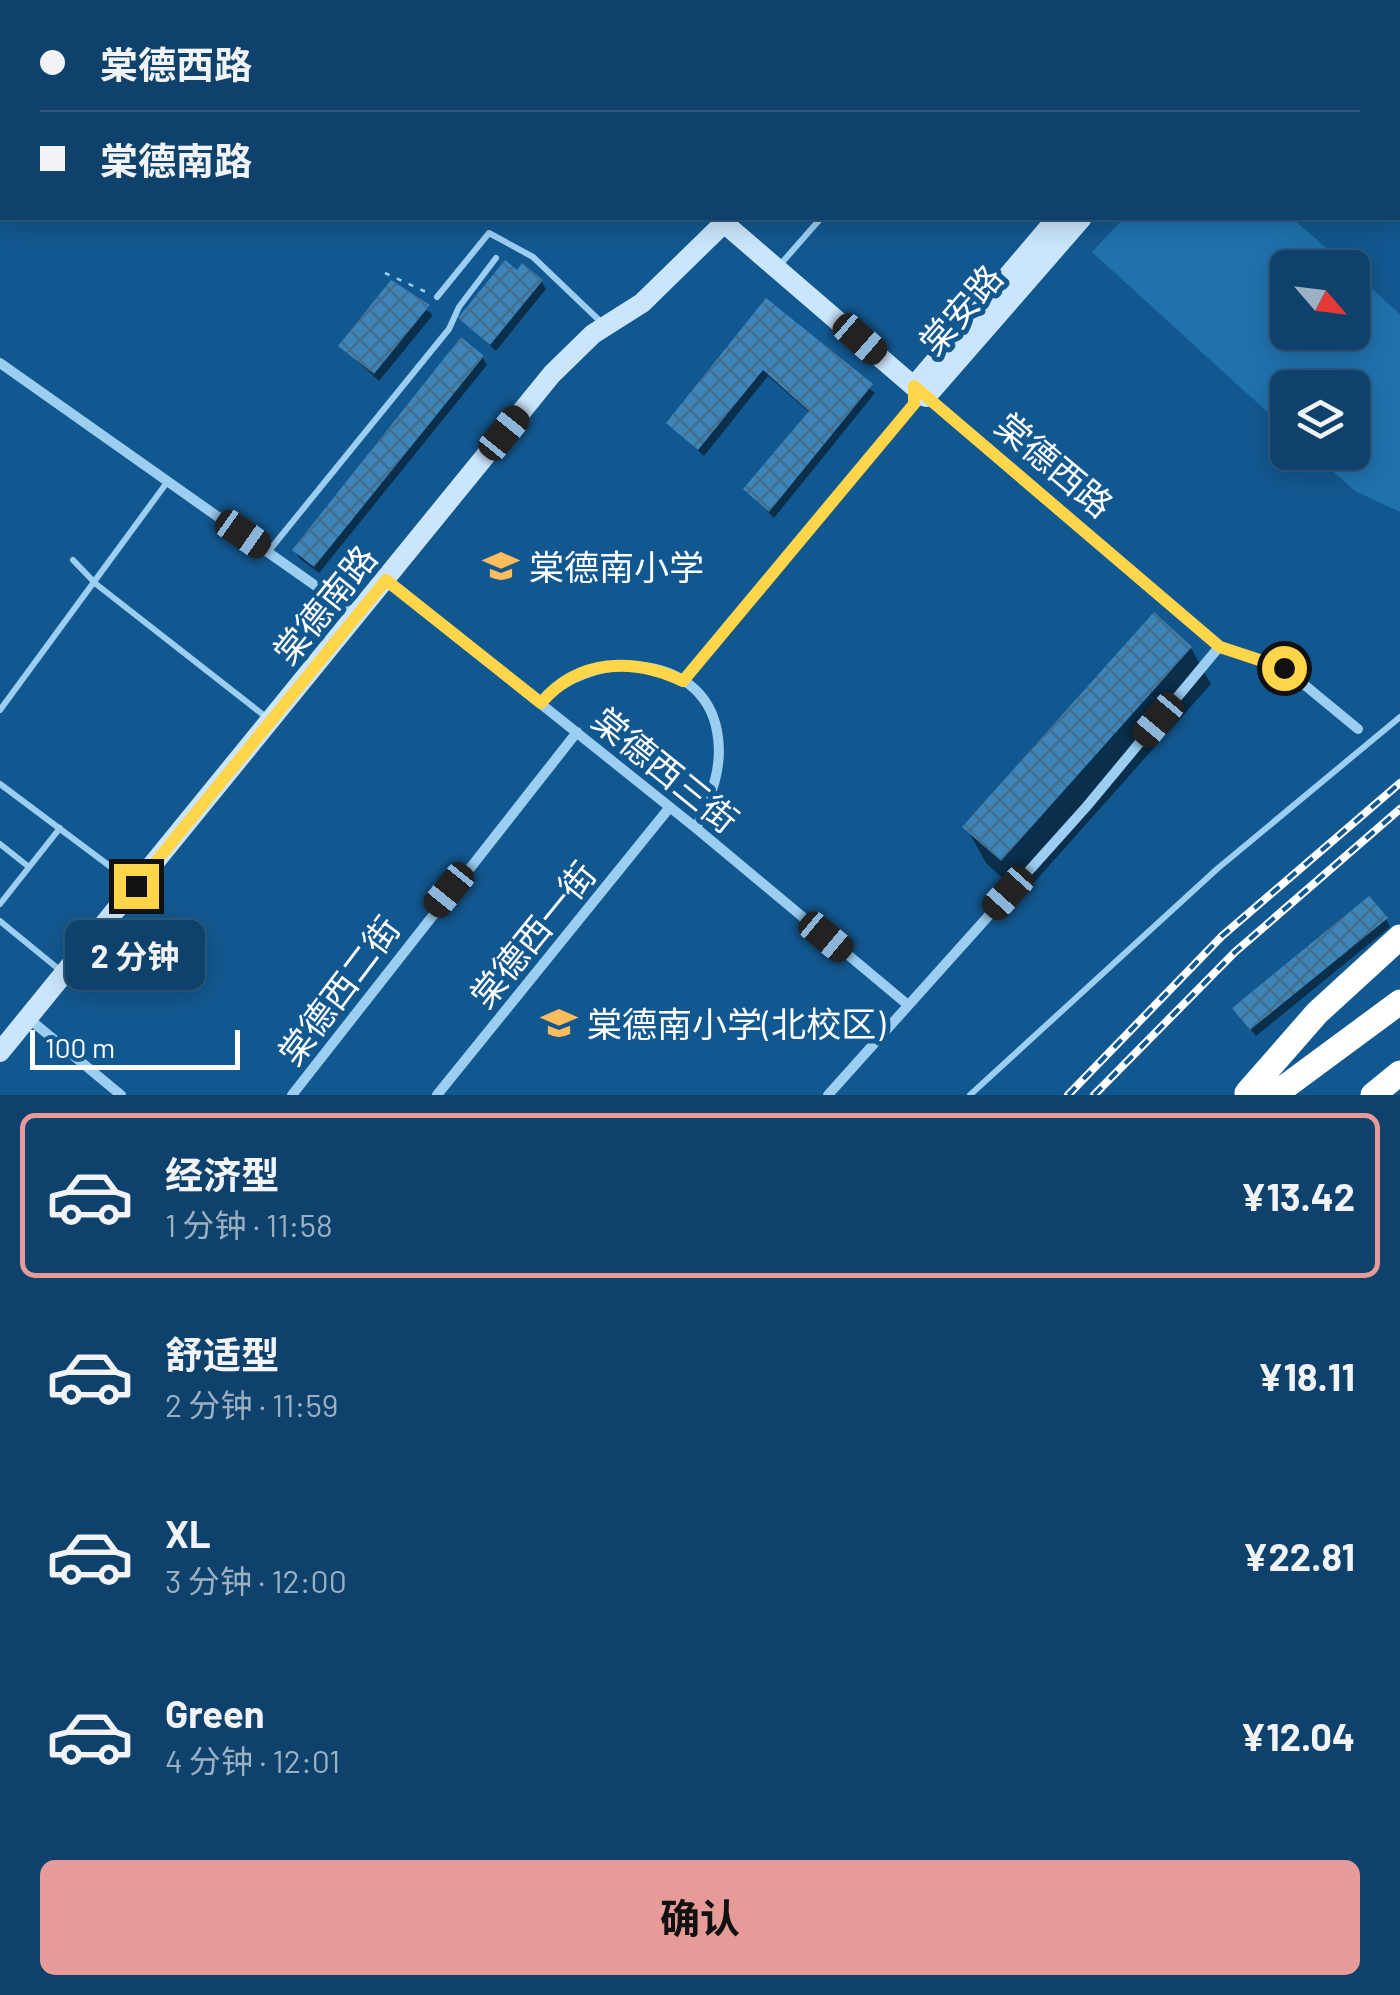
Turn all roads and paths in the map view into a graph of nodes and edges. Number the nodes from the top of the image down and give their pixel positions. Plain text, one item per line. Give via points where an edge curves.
1 (819, 220) edge
2 (1055, 220) edge
3 (1080, 220) edge
4 (724, 223) joint
5 (496, 258) dead end
6 (777, 269) junction
7 (385, 272) dead end
8 (437, 297) joint
9 (605, 326) junction
10 (0, 363) edge
11 (918, 396) junction
12 (168, 481) junction
13 (268, 552) junction
14 (73, 560) dead end
15 (386, 580) junction
16 (96, 584) junction
17 (358, 615) junction
18 (1220, 647) junction
19 (683, 681) junction
20 (541, 703) junction
21 (0, 710) edge
22 (1400, 717) edge
23 (271, 721) junction
24 (1358, 730) dead end
25 (577, 732) junction
26 (0, 784) edge
27 (670, 807) junction
28 (60, 828) junction
29 (696, 828) junction
30 (0, 844) edge
31 (29, 867) junction
32 (136, 886) junction
33 (0, 904) edge
34 (0, 921) edge
35 (1400, 937) edge
36 (1400, 959) edge
37 (64, 974) junction
38 (1400, 1002) edge
39 (908, 1005) junction
40 (28, 1018) junction
41 (0, 1052) edge
42 (1400, 1073) edge
43 (1246, 1094) edge
44 (121, 1095) edge
45 (292, 1095) edge
46 (437, 1095) edge
47 (828, 1095) edge
48 (970, 1095) edge
49 (1274, 1095) edge
50 (1373, 1095) edge

1 - 6 lane
2 - 11 street, 棠安路
3 - 11 street, 棠安路
4 - 6 street, 棠德西路
4 - 9 street, 棠德南路 via 642,304
5 - 13 lane via 449,329
6 - 11 street, 棠德西路
7 - 8 path
8 - 9 lane via 490,233 534,256
9 - 15 street, 棠德南路 via 552,374
10 - 12 street
11 - 18 street, 棠德西路
11 - 19 street
12 - 13 street
12 - 16 lane
13 - 17 street
14 - 16 lane
15 - 17 street, 棠德南路
15 - 20 street, 棠德西三街
16 - 21 lane
16 - 23 lane
17 - 23 street, 棠德南路
18 - 24 street, 棠德西路 via 1284,668
18 - 39 street
19 - 20 street via 636,666 595,667 573,674
19 - 29 street via 711,712 719,744 717,781
20 - 25 street, 棠德西三街
22 - 48 lane via 1217,870
23 - 32 street, 棠德南路
25 - 27 street, 棠德西三街
25 - 45 street, 棠德西二街
26 - 28 lane
27 - 29 street, 棠德西三街
27 - 46 street, 棠德西一街
28 - 31 lane
28 - 32 lane
29 - 39 street, 棠德西三街
30 - 31 lane
31 - 33 lane
32 - 37 street, 棠德南路
34 - 37 lane
35 - 43 highway via 1317,1013
36 - 43 highway
37 - 40 street, 棠德南路
38 - 49 highway
39 - 47 street
40 - 41 street, 棠德南路
40 - 44 street
42 - 50 highway

